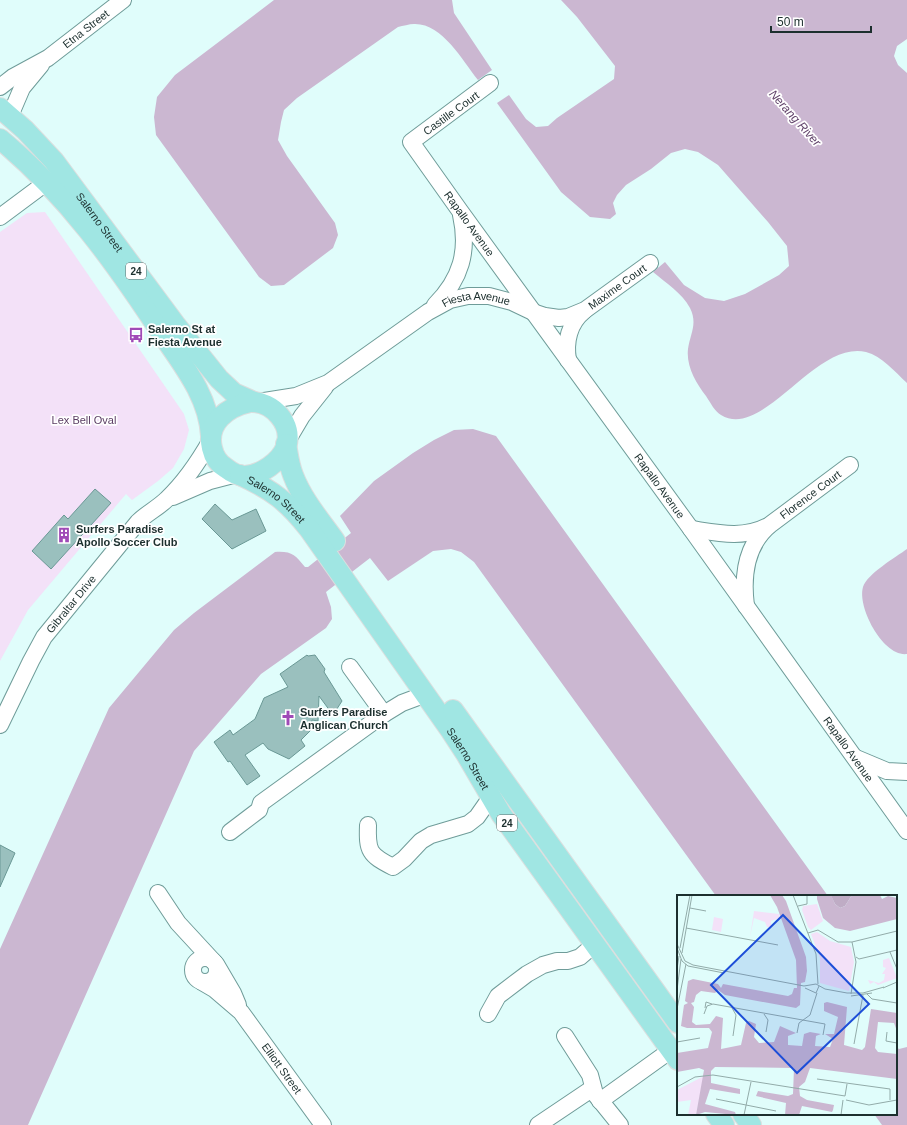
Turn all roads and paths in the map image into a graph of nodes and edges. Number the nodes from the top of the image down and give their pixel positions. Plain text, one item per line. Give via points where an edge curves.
1 (123, 0) edge
2 (48, 58) junction
3 (490, 83) dead end
4 (0, 87) edge
5 (5, 112) edge
6 (0, 139) edge
7 (411, 142) joint
8 (47, 182) junction
9 (460, 211) junction
10 (0, 217) edge
11 (650, 263) dead end
12 (585, 310) junction
13 (533, 312) junction
14 (421, 316) junction
15 (568, 360) junction
16 (328, 383) junction
17 (256, 402) junction
18 (211, 438) junction
19 (286, 444) junction
20 (850, 465) dead end
21 (239, 475) junction
22 (166, 500) junction
23 (771, 524) junction
24 (691, 529) junction
25 (331, 547) junction
26 (746, 607) junction
27 (350, 667) dead end
28 (431, 691) junction
29 (384, 714) junction
30 (0, 726) edge
31 (854, 758) junction
32 (907, 772) edge
33 (491, 797) junction
34 (368, 825) dead end
35 (907, 831) edge
36 (230, 832) dead end
37 (158, 893) dead end
38 (178, 923) junction
39 (595, 944) junction
40 (215, 963) junction
41 (197, 977) junction
42 (241, 1012) junction
43 (488, 1014) dead end
44 (677, 1022) edge
45 (565, 1036) dead end
46 (675, 1056) edge
47 (600, 1099) junction
48 (717, 1115) edge
49 (744, 1115) edge
50 (323, 1125) edge
51 (538, 1125) edge
52 (619, 1125) edge
53 (724, 1125) edge
54 (751, 1125) edge

1 - 2 street, Etna Street
2 - 4 street, Etna Street
2 - 5 street, Etna Street
3 - 7 street, Castille Court
5 - 17 main road, Salerno Street / 24 via 54,161 219,379 234,393
6 - 8 main road, Salerno Street / 24
7 - 9 street, Rapallo Avenue
8 - 10 street
8 - 18 main road, Salerno Street / 24 via 100,245 192,379 208,412
9 - 13 street, Rapallo Avenue
9 - 14 street, Fiesta Avenue via 464,252 460,268 444,296
11 - 12 street, Maxime Court
12 - 13 street, Maxime Court via 573,316 559,318
12 - 15 street, Maxime Court via 570,329 567,344
13 - 14 street, Fiesta Avenue via 502,298 475,295 450,300
13 - 15 street, Rapallo Avenue
14 - 16 street, Fiesta Avenue
15 - 24 street, Rapallo Avenue
16 - 17 street, Fiesta Avenue via 296,396
16 - 19 street, Fiesta Avenue via 302,416
17 - 18 main road via 236,406 224,414 218,420
17 - 19 main road, 24 via 272,408 283,420
18 - 21 main road, 24 via 218,462
18 - 22 street, Gibraltar Drive via 194,468
19 - 21 main road via 280,457 265,470 252,475
19 - 25 main road, Salerno Street / 24 via 296,482
20 - 23 street, Florence Court
21 - 22 street, Gibraltar Drive via 210,481
21 - 25 main road, Salerno Street / 24 via 267,488 280,498
22 - 30 street, Gibraltar Drive via 138,522 44,637
23 - 24 street, Florence Court via 750,533 733,535
23 - 26 street, Florence Court via 757,539 747,561 744,580
24 - 26 street, Rapallo Avenue
25 - 28 main road, Salerno Street / 24
26 - 31 street, Rapallo Avenue
27 - 29 street
28 - 29 street
28 - 33 main road, Salerno Street / 24
28 - 44 main road, Salerno Street / 24
29 - 36 street via 261,803 259,810
31 - 32 street via 887,771
31 - 35 street, Rapallo Avenue
33 - 34 street via 477,817 468,824 431,835 393,867 373,854 367,843
33 - 39 main road, Salerno Street / 24
37 - 38 street, Elliott Street
38 - 40 street, Elliott Street
38 - 41 street, Elliott Street via 189,946
39 - 43 street via 580,957 544,965 527,974 498,996
39 - 46 main road, Salerno Street / 24
40 - 41 street via 206,958 199,959 194,964
40 - 42 street, Elliott Street
41 - 42 street, Elliott Street
42 - 50 street, Elliott Street
45 - 47 street via 590,1076
46 - 47 street
47 - 51 street
47 - 52 street
48 - 53 main road
49 - 54 main road

